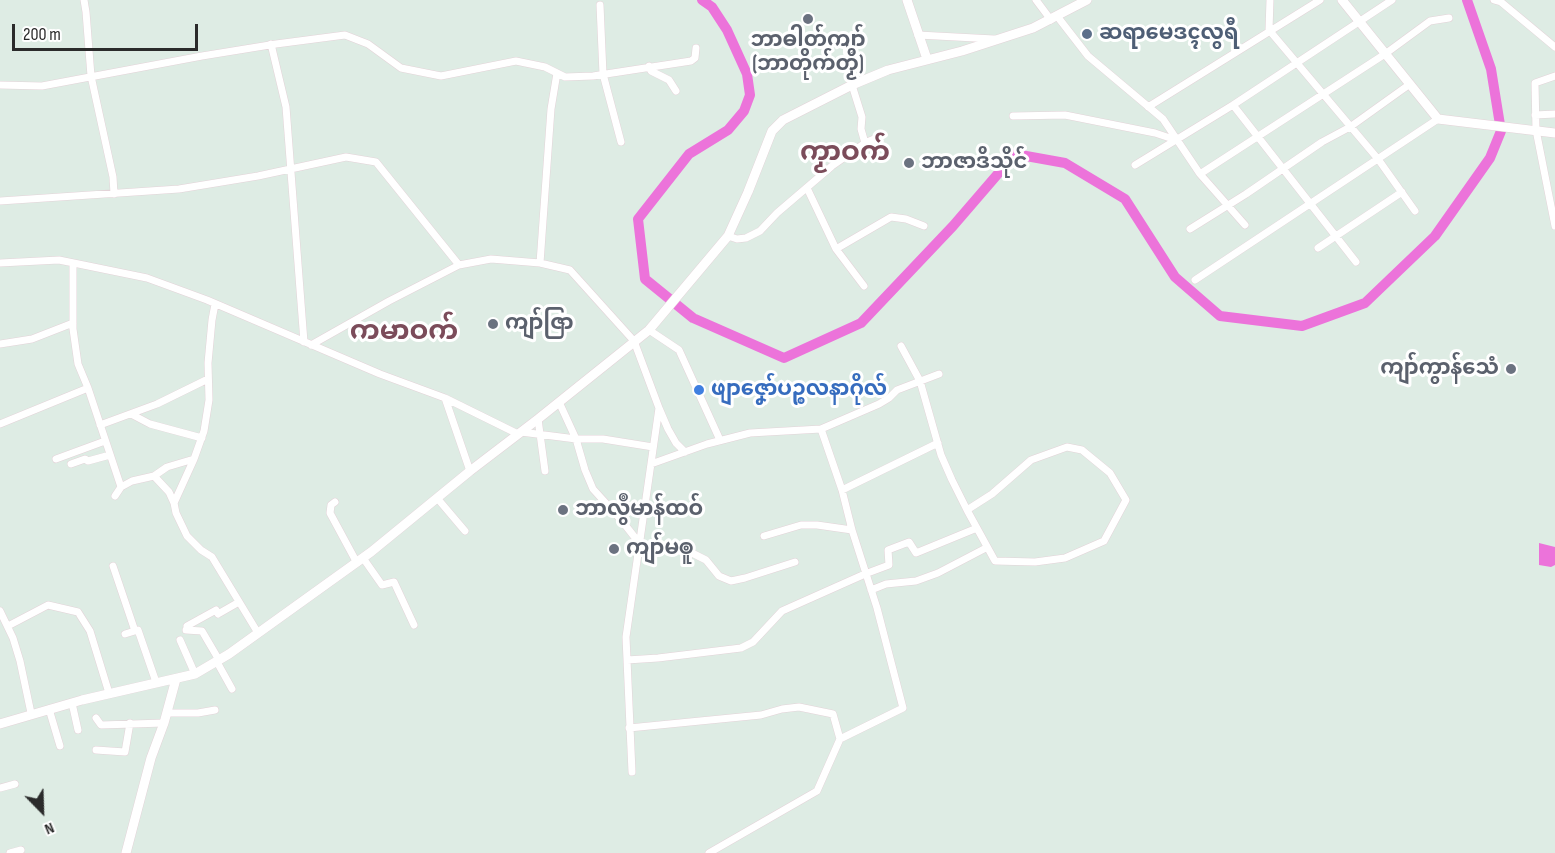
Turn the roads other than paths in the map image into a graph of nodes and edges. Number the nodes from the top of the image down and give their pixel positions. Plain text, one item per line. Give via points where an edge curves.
1 (84, 0) edge
2 (1036, 0) edge
3 (1088, 0) edge
4 (1270, 0) edge
5 (1320, 0) edge
6 (1342, 0) edge
7 (1392, 0) edge
8 (1498, 1) edge
9 (910, 3) edge
10 (600, 5) dead end
11 (1054, 18) junction
12 (1449, 18) dead end
13 (1359, 22) junction
14 (1269, 30) junction
15 (918, 35) junction
16 (999, 39) junction
17 (271, 44) junction
18 (1555, 47) edge
19 (696, 48) dead end
20 (1385, 54) junction
21 (927, 59) junction
22 (1296, 62) junction
23 (649, 66) junction
24 (557, 73) junction
25 (603, 74) junction
26 (91, 76) junction
27 (1555, 76) edge
28 (1410, 84) junction
29 (0, 85) edge
30 (852, 85) junction
31 (676, 91) dead end
32 (1323, 94) junction
33 (1233, 105) junction
34 (1148, 106) junction
35 (1555, 114) edge
36 (1013, 116) dead end
37 (1535, 116) junction
38 (1438, 119) junction
39 (1350, 127) junction
40 (1536, 130) junction
41 (1555, 133) edge
42 (881, 136) dead end
43 (1257, 136) junction
44 (1176, 140) junction
45 (621, 142) dead end
46 (865, 143) junction
47 (1377, 159) junction
48 (1135, 165) dead end
49 (1282, 168) junction
50 (291, 169) junction
51 (1200, 174) junction
52 (807, 188) junction
53 (1402, 192) junction
54 (114, 194) junction
55 (0, 201) edge
56 (1310, 204) junction
57 (1226, 205) junction
58 (1415, 211) dead end
59 (1554, 223) edge
60 (1245, 225) dead end
61 (924, 226) dead end
62 (1190, 229) dead end
63 (728, 236) junction
64 (1336, 237) junction
65 (1318, 248) dead end
66 (836, 249) junction
67 (1356, 262) dead end
68 (0, 263) edge
69 (74, 263) junction
70 (540, 263) junction
71 (459, 265) junction
72 (1195, 280) dead end
73 (864, 286) dead end
74 (215, 304) junction
75 (73, 323) junction
76 (650, 330) junction
77 (634, 341) junction
78 (307, 343) junction
79 (0, 344) edge
80 (901, 346) dead end
81 (939, 374) dead end
82 (208, 379) junction
83 (920, 381) junction
84 (88, 388) junction
85 (445, 398) junction
86 (559, 402) junction
87 (659, 408) junction
88 (130, 414) junction
89 (538, 419) junction
90 (0, 424) edge
91 (100, 425) junction
92 (820, 429) junction
93 (519, 433) junction
94 (540, 435) junction
95 (202, 438) junction
96 (576, 439) junction
97 (720, 440) junction
98 (105, 441) junction
99 (938, 442) junction
100 (653, 447) junction
101 (685, 452) junction
102 (110, 455) junction
103 (56, 459) dead end
104 (194, 459) junction
105 (71, 464) dead end
106 (651, 464) junction
107 (470, 471) junction
108 (545, 471) dead end
109 (154, 476) junction
110 (121, 487) junction
111 (842, 490) junction
112 (115, 496) dead end
113 (437, 498) junction
114 (335, 502) dead end
115 (174, 503) junction
116 (967, 510) junction
117 (977, 528) junction
118 (852, 530) junction
119 (465, 531) dead end
120 (764, 536) dead end
121 (640, 544) junction
122 (984, 549) dead end
123 (360, 560) junction
124 (795, 562) dead end
125 (113, 566) dead end
126 (865, 573) junction
127 (871, 590) junction
128 (239, 602) junction
129 (0, 611) edge
130 (414, 625) dead end
131 (8, 626) junction
132 (135, 631) junction
133 (125, 633) dead end
134 (258, 633) junction
135 (180, 640) dead end
136 (627, 660) junction
137 (218, 661) junction
138 (195, 674) junction
139 (176, 679) junction
140 (156, 682) junction
141 (232, 689) dead end
142 (109, 693) junction
143 (72, 703) junction
144 (49, 709) junction
145 (215, 710) dead end
146 (167, 713) junction
147 (31, 714) junction
148 (96, 718) dead end
149 (130, 723) junction
150 (164, 723) junction
151 (0, 724) edge
152 (630, 728) junction
153 (78, 730) dead end
154 (840, 739) junction
155 (60, 746) dead end
156 (96, 750) dead end
157 (632, 772) dead end
158 (15, 784) dead end
159 (0, 788) edge
160 (21, 850) dead end
161 (10, 853) edge
162 (126, 853) edge
163 (709, 853) edge

1 - 26 street
2 - 11 street
3 - 11 street
4 - 14 street
5 - 14 street
6 - 13 street
7 - 13 street
8 - 18 street
9 - 15 street
10 - 25 street
11 - 16 street
11 - 34 street via 1088,56
12 - 20 street via 1430,21
13 - 20 street
13 - 22 street
14 - 22 street
14 - 34 street
15 - 16 street
15 - 21 street
16 - 21 street
17 - 24 street via 345,35 368,44 401,68 441,76 516,61 545,66
17 - 26 street
17 - 50 street via 286,107
19 - 23 street via 692,61
20 - 28 street
20 - 32 street
21 - 30 street
22 - 32 street
22 - 33 street
23 - 25 street
23 - 31 street via 669,80
24 - 25 street via 565,77
24 - 70 street
25 - 45 street
26 - 29 street via 42,86
26 - 54 street
27 - 37 street via 1535,83
28 - 38 street
28 - 39 street
30 - 46 street
30 - 63 street via 783,120 772,131
32 - 39 street
32 - 43 street
33 - 43 street
33 - 44 street
34 - 44 street
35 - 37 street
36 - 44 street via 1065,115
37 - 40 street
38 - 40 street
38 - 47 street
39 - 47 street
39 - 49 street
40 - 41 street
40 - 59 street
42 - 46 street
43 - 49 street
43 - 51 street
44 - 48 street
44 - 51 street
46 - 52 street
47 - 53 street
47 - 56 street
49 - 56 street
49 - 57 street
50 - 54 street via 179,189
50 - 71 street via 346,157 376,162
50 - 78 street
51 - 57 street
52 - 63 street via 759,231 746,238
52 - 66 street
53 - 58 street
53 - 64 street
54 - 55 street
56 - 64 street
56 - 72 street
57 - 60 street
57 - 62 street
61 - 66 street via 891,217
63 - 76 street
64 - 65 street
64 - 67 street
66 - 73 street
68 - 69 street
69 - 74 street via 147,278
69 - 75 street
70 - 71 street via 491,259
70 - 77 street via 570,270
71 - 78 street
74 - 78 street
74 - 82 street
75 - 79 street via 32,339
75 - 84 street via 78,364
76 - 77 street
76 - 97 street via 679,350
77 - 86 street
77 - 87 street
78 - 85 street
80 - 83 street
81 - 83 street
82 - 88 street
82 - 95 street via 209,400
83 - 92 street via 897,390 872,408
83 - 99 street
84 - 90 street
84 - 91 street
85 - 93 street
85 - 107 street
86 - 89 street
86 - 96 street
87 - 100 street
87 - 101 street
88 - 91 street
88 - 95 street via 150,424
89 - 93 street
89 - 94 street
91 - 98 street
92 - 97 street via 750,433
92 - 111 street
93 - 94 street
93 - 107 street
94 - 96 street
94 - 108 street
95 - 104 street
96 - 100 street
96 - 121 street via 593,489
97 - 101 street
98 - 102 street
98 - 103 street
99 - 111 street
99 - 116 street
100 - 106 street
101 - 106 street
102 - 105 street
102 - 110 street
104 - 109 street via 167,467
104 - 115 street
106 - 121 street
107 - 113 street
109 - 110 street
109 - 115 street
110 - 112 street
111 - 118 street
113 - 119 street
113 - 123 street
114 - 123 street via 330,513
115 - 128 street via 186,536 212,557
116 - 117 street
116 - 117 street via 1031,460 1067,447 1082,450 1110,472 1126,500 1104,541 1065,558 995,561
117 - 126 street via 916,552 909,542 888,550 889,565
118 - 120 street via 801,525
118 - 126 street
121 - 124 street via 693,553 706,560 719,576 731,581
121 - 136 street via 626,638
122 - 127 street via 938,573
123 - 130 street via 382,585 394,582
123 - 134 street
125 - 132 street
126 - 127 street
126 - 136 street via 782,611 753,642 741,648
127 - 154 street via 903,708
128 - 134 street
128 - 137 street via 218,614 216,610 187,628 202,631
129 - 131 street
131 - 142 street via 48,605 78,612 90,631
131 - 147 street
132 - 133 street
132 - 140 street via 138,630
134 - 137 street
135 - 138 street
136 - 152 street
137 - 138 street
137 - 141 street
138 - 139 street
139 - 140 street
139 - 146 street
140 - 142 street
142 - 143 street
143 - 144 street
143 - 153 street
144 - 147 street
144 - 155 street
145 - 146 street
146 - 150 street
147 - 151 street
148 - 149 street via 101,725
149 - 150 street
149 - 156 street via 125,752
150 - 162 street
152 - 154 street via 761,715 799,707 833,714
152 - 157 street
154 - 163 street via 818,791
158 - 159 street
160 - 161 street

